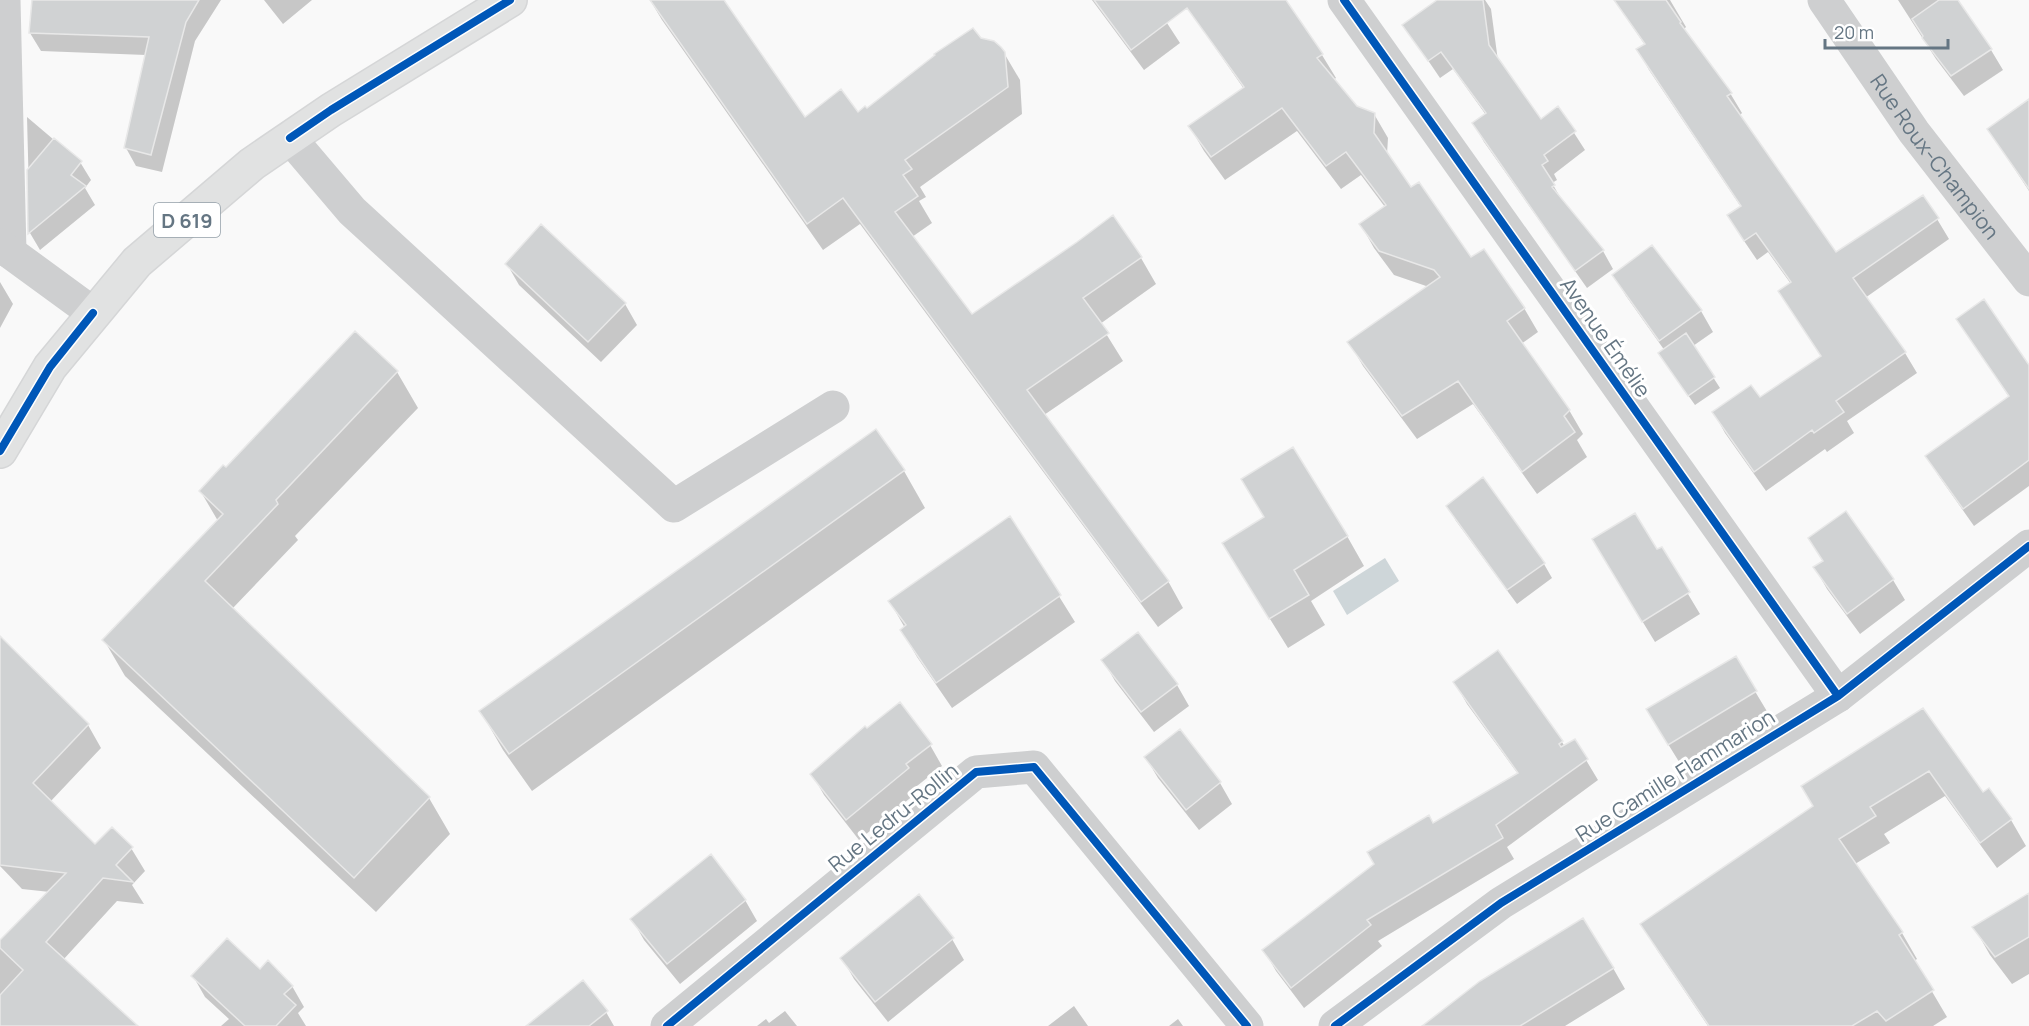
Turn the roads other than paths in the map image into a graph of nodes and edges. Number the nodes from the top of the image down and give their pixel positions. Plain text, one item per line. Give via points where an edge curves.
1 (4, 0) edge
2 (510, 0) edge
3 (1344, 0) edge
4 (1824, 0) edge
5 (290, 138) junction
6 (5, 248) edge
7 (2029, 280) edge
8 (93, 313) junction
9 (833, 406) dead end
10 (0, 451) edge
11 (2029, 546) edge
12 (1838, 696) junction
13 (667, 1026) edge
14 (1247, 1026) edge
15 (1335, 1026) edge

1 - 6 street
2 - 5 main road, D 619
3 - 12 street, Avenue Émélie
4 - 7 street, Rue Roux-Champion via 1914,132
5 - 8 main road, D 619 via 252,164 137,262
5 - 9 street via 352,211 674,506
6 - 8 street
8 - 10 main road, D 619 via 50,367
11 - 12 street, Rue Camille Flammarion
12 - 15 street, Rue Camille Flammarion via 1501,903
13 - 14 street, Rue Ledru-Rollin via 976,772 1034,767

